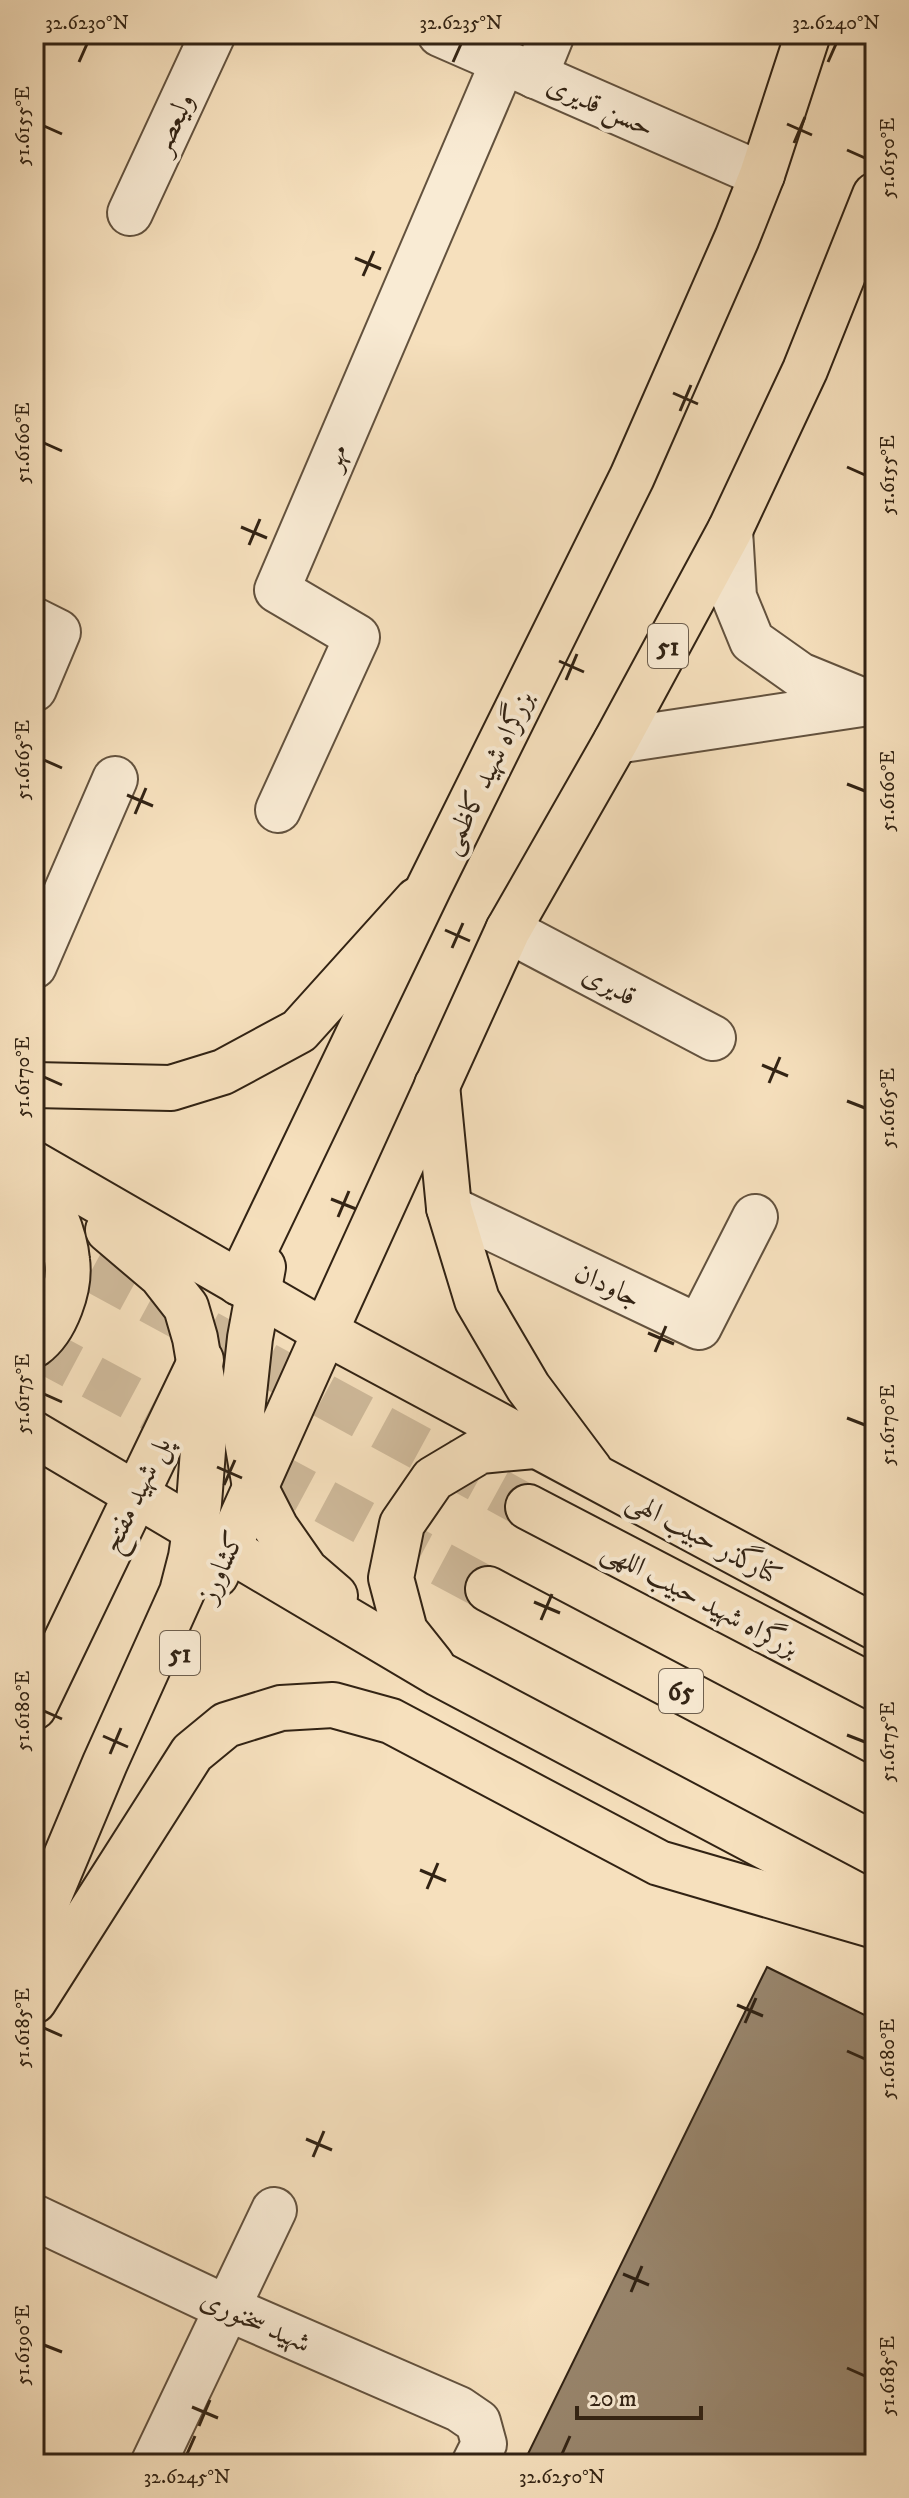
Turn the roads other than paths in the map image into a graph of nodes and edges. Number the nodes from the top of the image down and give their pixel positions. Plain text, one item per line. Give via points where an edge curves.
1 (213, 34) edge
2 (440, 34) edge
3 (552, 34) edge
4 (808, 34) edge
5 (519, 69) junction
6 (762, 175) junction
7 (875, 195) edge
8 (130, 213) dead end
9 (730, 530) junction
10 (46, 626) edge
11 (34, 689) edge
12 (871, 702) edge
13 (616, 741) junction
14 (115, 779) dead end
15 (278, 810) dead end
16 (429, 887) junction
17 (508, 930) junction
18 (34, 966) edge
19 (713, 1038) dead end
20 (34, 1085) edge
21 (437, 1085) junction
22 (34, 1164) edge
23 (34, 1171) edge
24 (34, 1178) edge
25 (449, 1208) junction
26 (755, 1217) dead end
27 (248, 1288) junction
28 (325, 1332) junction
29 (34, 1345) edge
30 (199, 1363) junction
31 (34, 1434) edge
32 (534, 1446) junction
33 (596, 1479) junction
34 (255, 1487) junction
35 (135, 1494) junction
36 (528, 1507) tunnel mouth
37 (211, 1540) junction
38 (488, 1589) tunnel mouth
39 (873, 1622) edge
40 (439, 1674) junction
41 (875, 1688) edge
42 (34, 1707) edge
43 (875, 1793) edge
44 (875, 1905) edge
45 (875, 1926) edge
46 (34, 1940) edge
47 (34, 1974) edge
48 (34, 2001) edge
49 (274, 2210) dead end
50 (34, 2217) edge
51 (227, 2308) junction
52 (476, 2443) edge
53 (153, 2464) edge

1 - 8 street, ولیعصر
2 - 5 street, حسن قدیری
3 - 5 street
4 - 6 main road, بزرگراه شهید کاظمی
5 - 6 street, حسن قدیری
5 - 15 street, مهر via 277,590 357,637
6 - 16 main road, بزرگراه شهید کاظمی via 632,477
7 - 9 main road, 51 via 805,370
9 - 12 street via 734,597 752,641 800,675
9 - 13 main road, 51
10 - 11 street
12 - 13 street
13 - 17 main road, 51
14 - 18 street
16 - 20 main road via 299,1031 223,1072 171,1088
16 - 27 main road, بزرگراه شهید کاظمی via 309,1136
17 - 19 street, قدیری
17 - 21 main road, 51
21 - 25 main road
21 - 28 main road, 51
22 - 27 main road, کنارگذر حبیب الهی
23 - 30 main road via 161,1275 186,1307
24 - 29 main road via 53,1208 68,1261 63,1300 46,1336
25 - 26 street, جاودان via 699,1327
25 - 33 main road via 477,1300 528,1387
27 - 28 main road, کنارگذر حبیب الهی
27 - 30 main road, پل شهید مفتح
27 - 34 main road via 242,1412
28 - 32 main road, کنارگذر حبیب الهی
28 - 34 main road, کشاورز / 51
30 - 35 main road, پل شهید مفتح
30 - 37 main road
31 - 35 main road
32 - 33 main road, کنارگذر حبیب الهی
32 - 40 main road via 480,1451 433,1479 402,1524 391,1578 405,1631
33 - 39 main road, کنارگذر حبیب الهی
34 - 37 main road, کشاورز / 51
34 - 40 main road via 306,1571 361,1620
35 - 37 main road
35 - 42 main road, پل شهید مفتح
36 - 41 main road, بزرگراه شهید حبیب اللهی
37 - 40 main road
37 - 46 main road via 98,1778
37 - 47 main road, کشاورز / 51
38 - 43 main road, 65
40 - 44 main road
45 - 48 main road via 659,1863 391,1721 333,1705 281,1708 226,1725 192,1753
49 - 51 street
50 - 51 street, شهید سخنوری
51 - 52 street, شهید سخنوری via 459,2409
51 - 53 street

